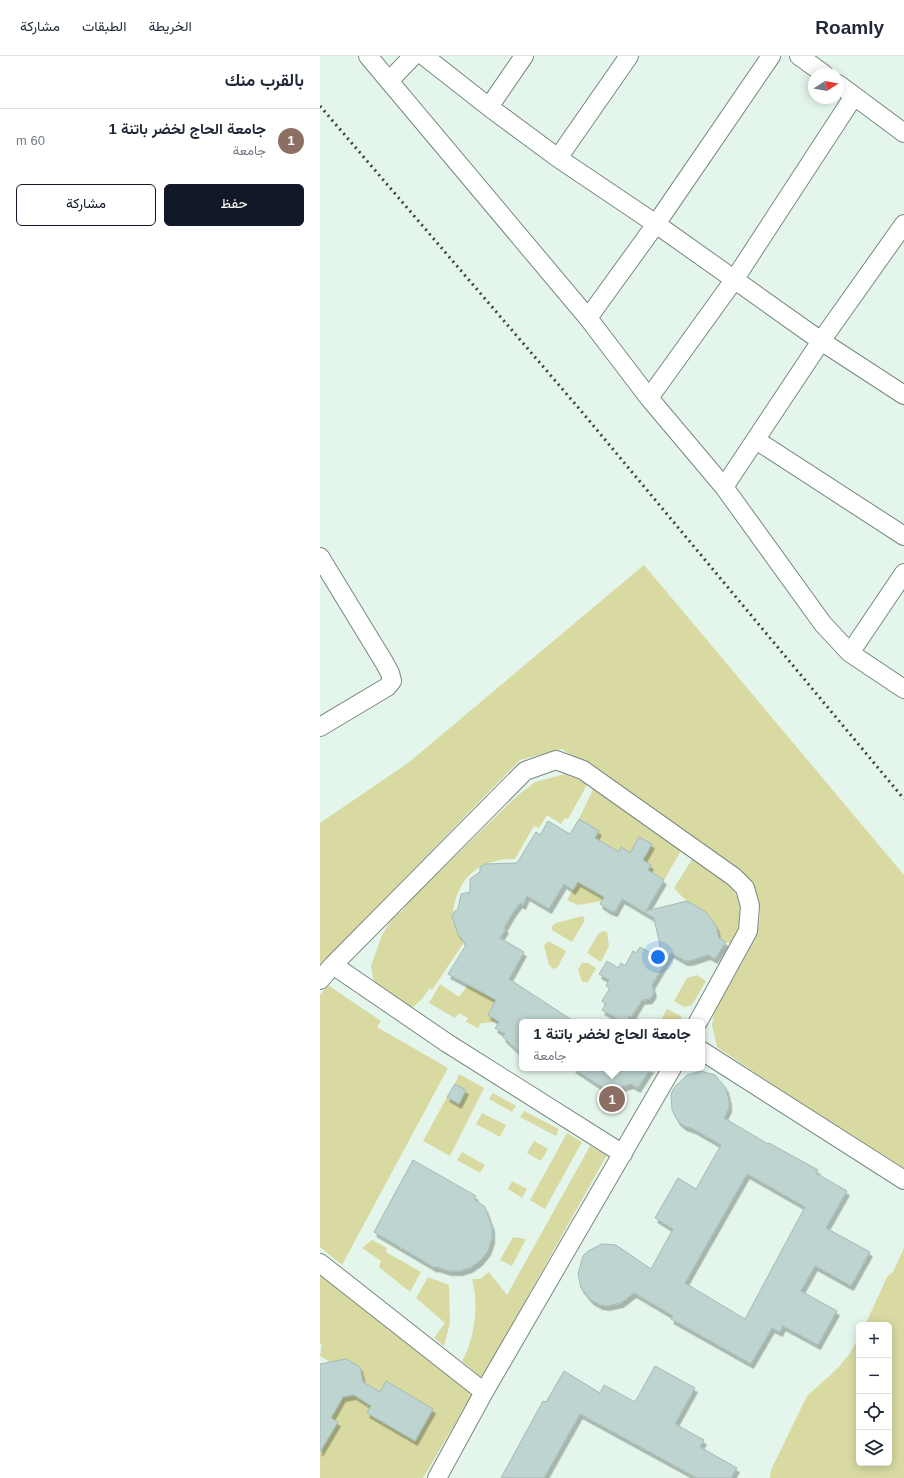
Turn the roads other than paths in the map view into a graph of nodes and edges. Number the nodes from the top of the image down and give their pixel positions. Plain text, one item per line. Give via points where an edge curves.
1 (368, 56) edge
2 (413, 56) edge
3 (424, 56) edge
4 (524, 56) edge
5 (629, 56) edge
6 (771, 56) edge
7 (799, 56) edge
8 (816, 68) edge
9 (389, 81) junction
10 (844, 88) edge
11 (854, 96) junction
12 (489, 107) junction
13 (904, 133) edge
14 (558, 158) junction
15 (656, 224) junction
16 (904, 224) edge
17 (734, 280) junction
18 (588, 318) junction
19 (821, 341) junction
20 (903, 394) edge
21 (649, 398) junction
22 (756, 440) junction
23 (724, 487) junction
24 (904, 536) edge
25 (320, 557) edge
26 (904, 573) edge
27 (850, 653) junction
28 (904, 689) edge
29 (320, 727) edge
30 (333, 965) junction
31 (320, 980) edge
32 (700, 1019) edge
33 (705, 1053) edge
34 (670, 1071) edge
35 (623, 1154) junction
36 (904, 1180) edge
37 (320, 1263) edge
38 (484, 1392) junction
39 (437, 1478) edge

1 - 9 street
2 - 9 street
3 - 12 street
4 - 12 street
5 - 14 street
6 - 15 street
7 - 8 street
9 - 18 street
10 - 11 street
11 - 13 street
11 - 17 street
12 - 14 street
14 - 15 street
15 - 17 street
15 - 18 street
16 - 19 street
17 - 19 street
17 - 21 street
18 - 21 street
19 - 20 street
19 - 22 street
21 - 23 street
22 - 23 street
22 - 24 street
23 - 27 street via 823,624
25 - 29 street via 390,672 392,681 387,687
26 - 27 street
27 - 28 street
30 - 31 street
30 - 32 street via 524,771 556,760 583,770 734,876 745,888 750,906 748,931
30 - 35 street via 447,1043
33 - 36 street
34 - 35 street
35 - 38 street
37 - 38 street
38 - 39 street

